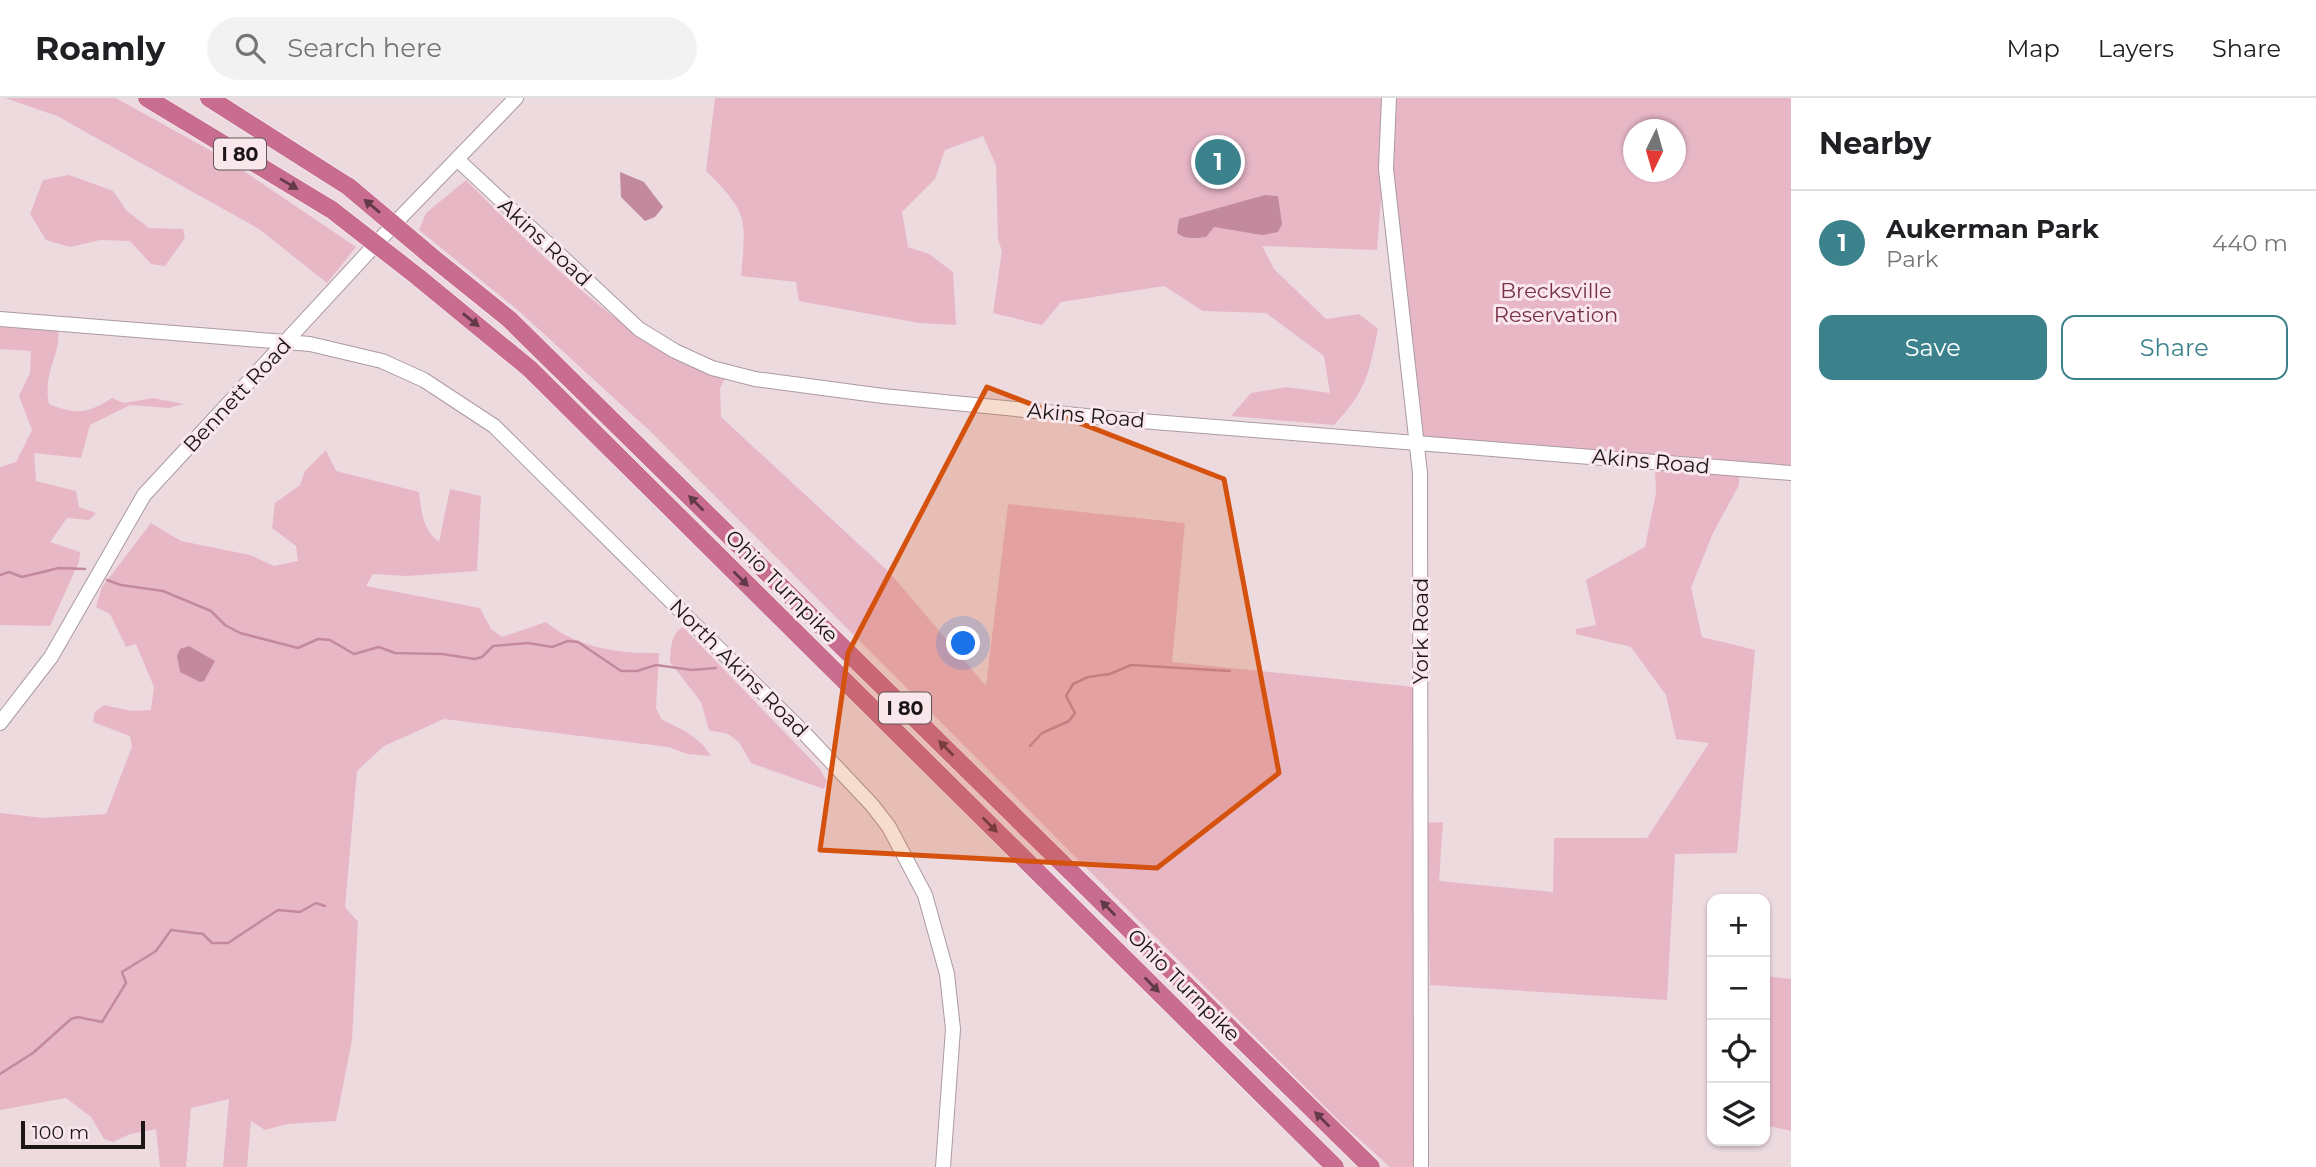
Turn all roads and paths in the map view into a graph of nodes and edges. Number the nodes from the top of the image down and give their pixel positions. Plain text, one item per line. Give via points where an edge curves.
1 (147, 98) edge
2 (209, 98) edge
3 (516, 98) edge
4 (1389, 98) edge
5 (458, 160) junction
6 (0, 319) edge
7 (286, 342) junction
8 (1419, 443) junction
9 (1791, 473) edge
10 (0, 723) edge
11 (943, 1167) edge
12 (1335, 1167) edge
13 (1371, 1167) edge
14 (1421, 1167) edge

1 -> 12 highway, Ohio Turnpike / I 80, bridge via 332,210 530,369
13 -> 2 highway, Ohio Turnpike / I 80, bridge via 519,328 349,187
3 - 5 street, Bennett Road
4 - 8 street, York Road via 1386,169
5 - 7 street, Bennett Road
5 - 8 street, Akins Road via 639,329 712,368 755,379 883,396
6 - 7 street
7 - 10 street, Bennett Road via 144,495 51,657
7 - 11 street, North Akins Road via 382,361 434,386 494,426 872,805 925,895 946,965 953,1030
8 - 9 street, Akins Road
8 - 14 street, York Road

